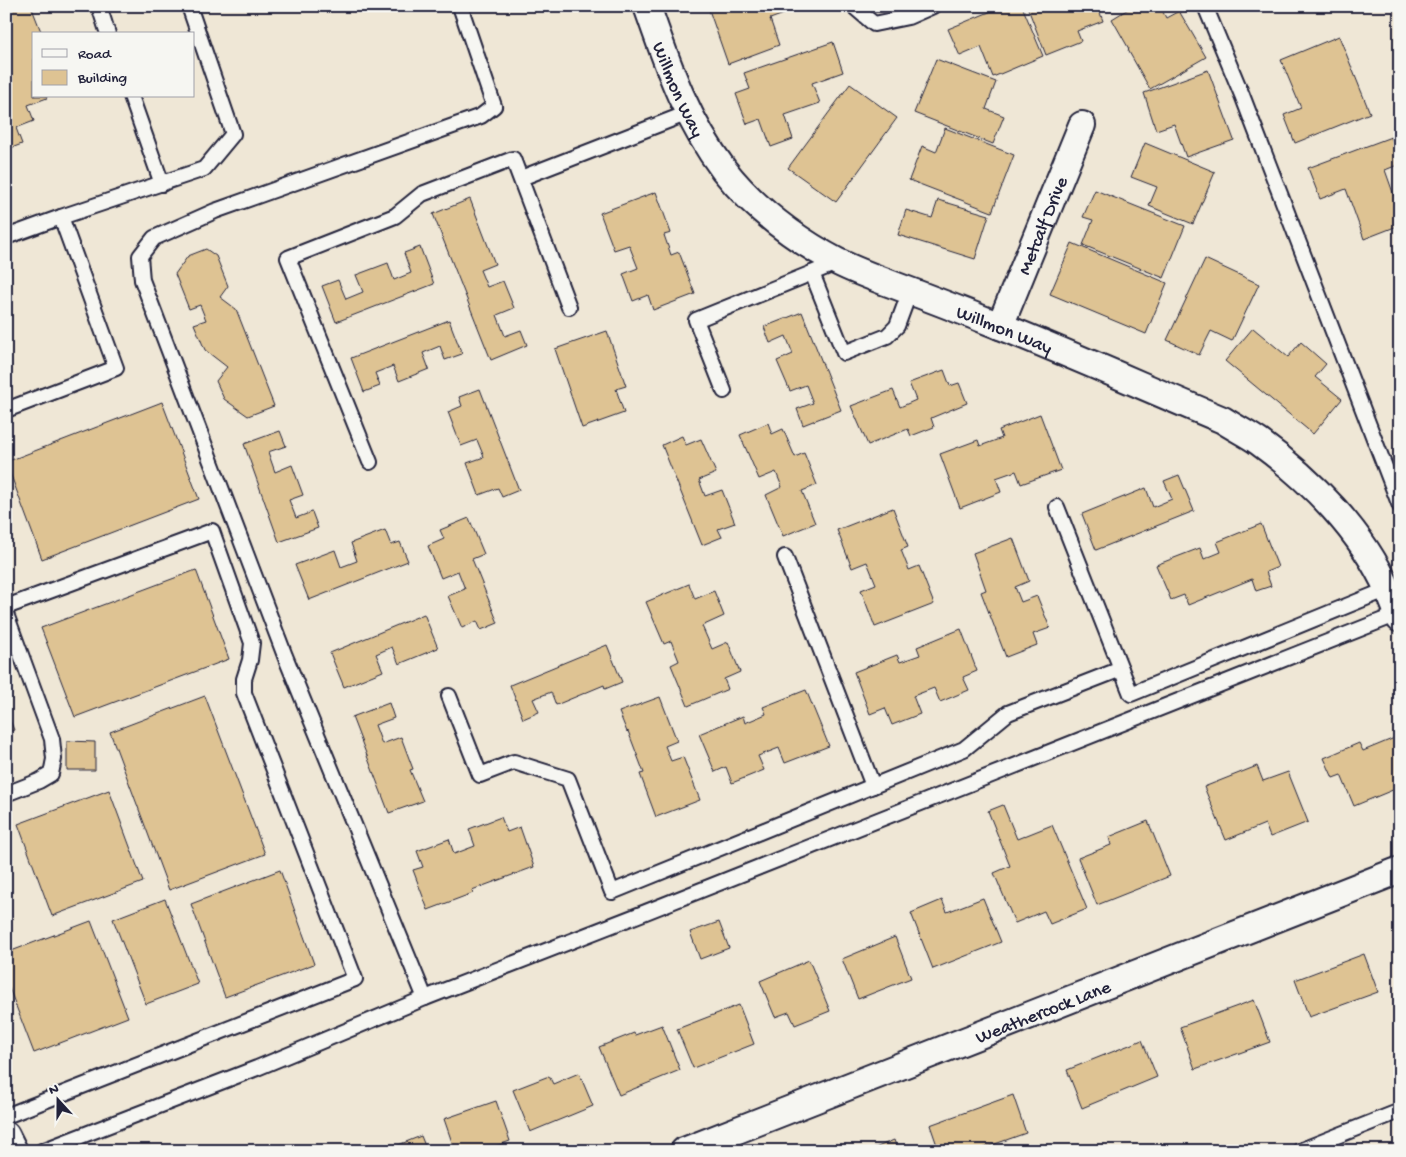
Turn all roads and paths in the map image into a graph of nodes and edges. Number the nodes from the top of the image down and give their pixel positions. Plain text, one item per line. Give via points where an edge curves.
1 (99, 6) edge
2 (189, 6) edge
3 (460, 6) edge
4 (647, 6) edge
5 (852, 6) edge
6 (933, 6) edge
7 (1205, 6) edge
8 (107, 32) edge
9 (132, 98) edge
10 (688, 113) junction
11 (1082, 125) dead end
12 (521, 178) junction
13 (162, 184) junction
14 (61, 217) junction
15 (6, 237) edge
16 (839, 262) junction
17 (812, 273) junction
18 (910, 291) junction
19 (569, 307) dead end
20 (1000, 326) junction
21 (724, 391) dead end
22 (6, 410) edge
23 (370, 462) dead end
24 (1400, 506) edge
25 (1057, 507) dead end
26 (785, 557) dead end
27 (6, 608) edge
28 (1396, 608) edge
29 (6, 614) edge
30 (1121, 669) junction
31 (449, 696) dead end
32 (873, 786) junction
33 (6, 794) edge
34 (1400, 870) edge
35 (425, 998) junction
36 (1400, 1111) edge
37 (6, 1116) edge
38 (6, 1134) edge
39 (14, 1151) edge
40 (42, 1151) edge
41 (684, 1151) edge
42 (1299, 1151) edge

1 - 8 lane
2 - 13 lane via 233,134 204,169
3 - 35 lane via 494,106 481,116 215,211 154,238 140,256 142,280 285,656
4 - 10 street, Willmon Way
5 - 6 lane via 874,24 908,17
7 - 24 lane
9 - 13 lane
10 - 12 lane
10 - 16 street, Willmon Way via 725,171 749,197 803,242
11 - 20 street, Metcalf Drive
12 - 19 lane
12 - 23 lane via 513,159 422,194 395,216 288,258
13 - 14 lane
14 - 15 lane
14 - 22 lane via 116,368
16 - 17 lane
16 - 18 street, Willmon Way
17 - 18 lane via 844,353 887,336 897,326
17 - 21 lane via 696,320
18 - 20 street, Willmon Way
20 - 28 street, Willmon Way via 1223,420 1257,441 1289,465 1345,522 1368,554
25 - 30 lane
26 - 32 lane
27 - 37 lane via 212,531 252,643 244,693 355,980
28 - 30 lane via 1131,694
28 - 35 lane via 1164,708
29 - 33 lane via 52,738 54,759 51,774
30 - 32 lane via 1008,713 964,750
31 - 32 lane via 480,775 514,762 568,779 612,892
34 - 41 street, Weathercock Lane
35 - 40 lane via 257,1068
36 - 42 lane
38 - 39 street

